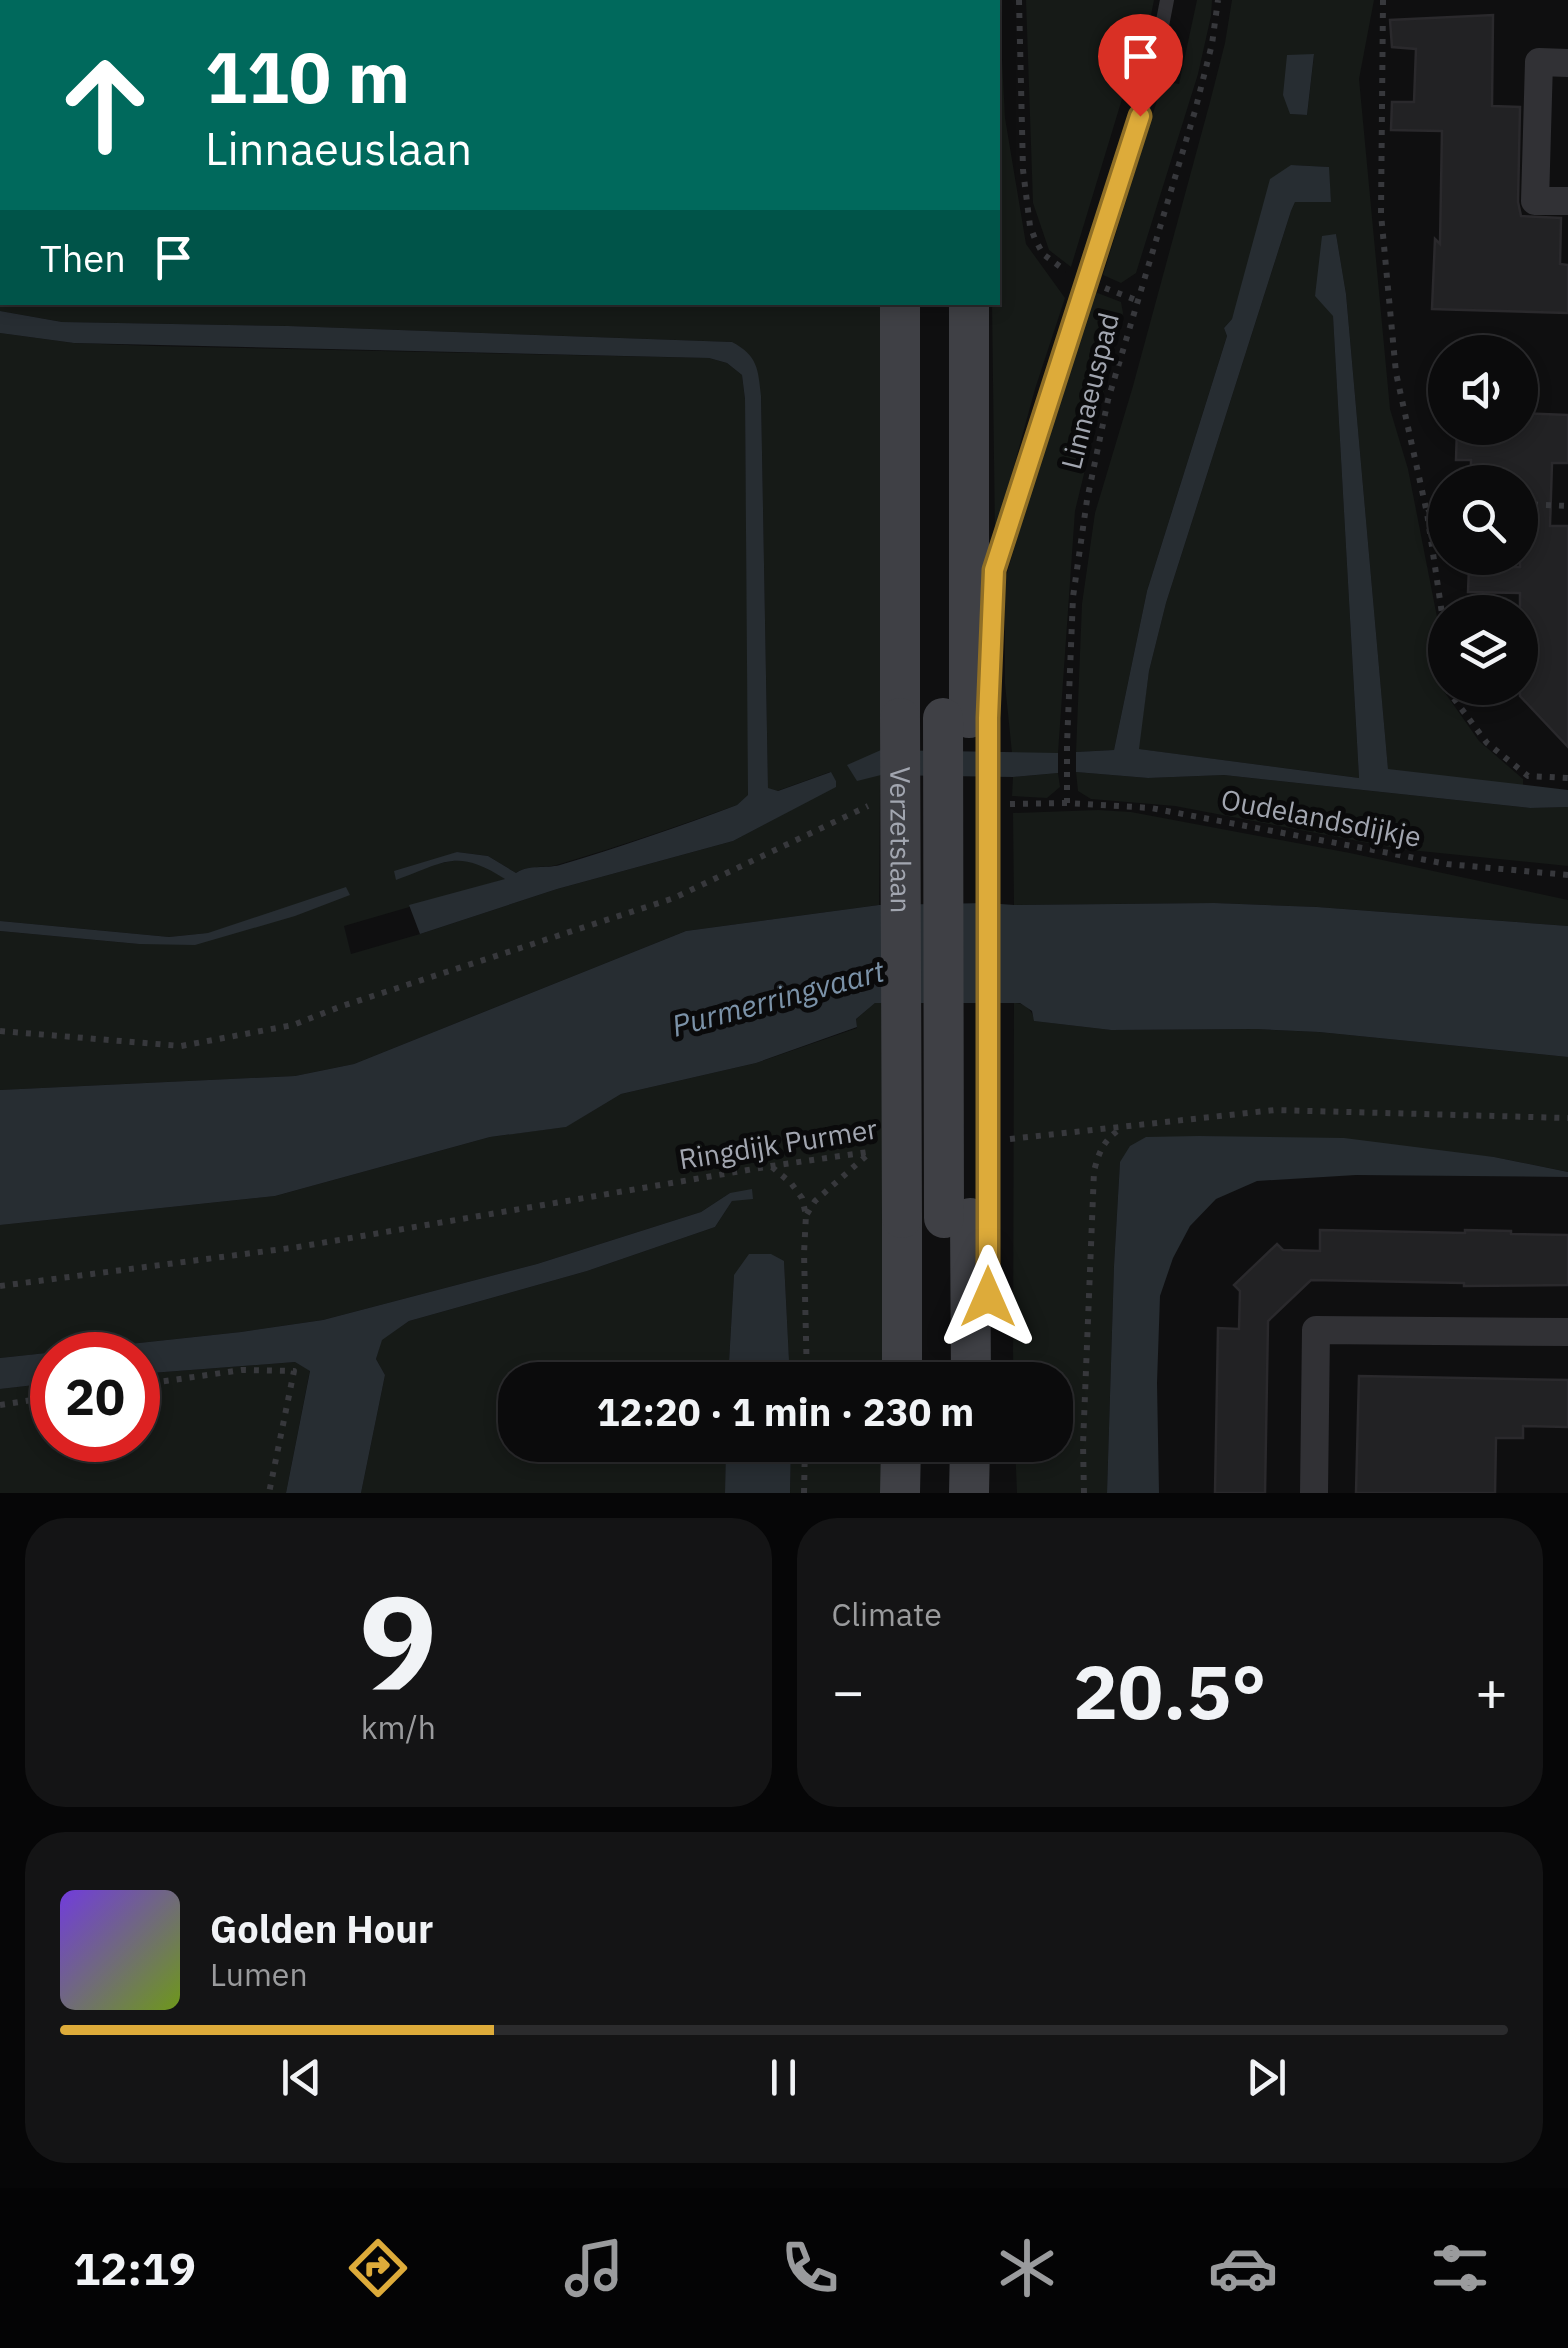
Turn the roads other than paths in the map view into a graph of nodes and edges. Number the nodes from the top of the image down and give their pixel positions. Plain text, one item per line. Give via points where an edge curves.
1 (1167, 0) edge
2 (1568, 63) edge
3 (1568, 201) edge
4 (900, 305) edge
5 (944, 305) edge
6 (969, 305) edge
7 (967, 718) junction
8 (973, 1222) junction
9 (1568, 1332) edge
10 (902, 1362) edge
11 (947, 1362) edge
12 (971, 1362) edge
13 (900, 1462) edge
14 (944, 1462) edge
15 (970, 1462) edge
16 (900, 1493) edge
17 (945, 1493) edge
18 (969, 1493) edge
19 (1314, 1493) edge

1 - 7 lane via 1151,83 994,570
2 - 3 street via 1539,62 1535,202
4 - 10 main road, Verzetslaan, bridge
5 - 7 main road, Verzetslaan
6 - 7 main road, Verzetslaan
7 - 8 main road, Verzetslaan, bridge
8 - 11 main road, Verzetslaan
8 - 12 main road, Verzetslaan
9 - 19 street via 1316,1330
13 - 16 main road
14 - 17 main road
15 - 18 main road

